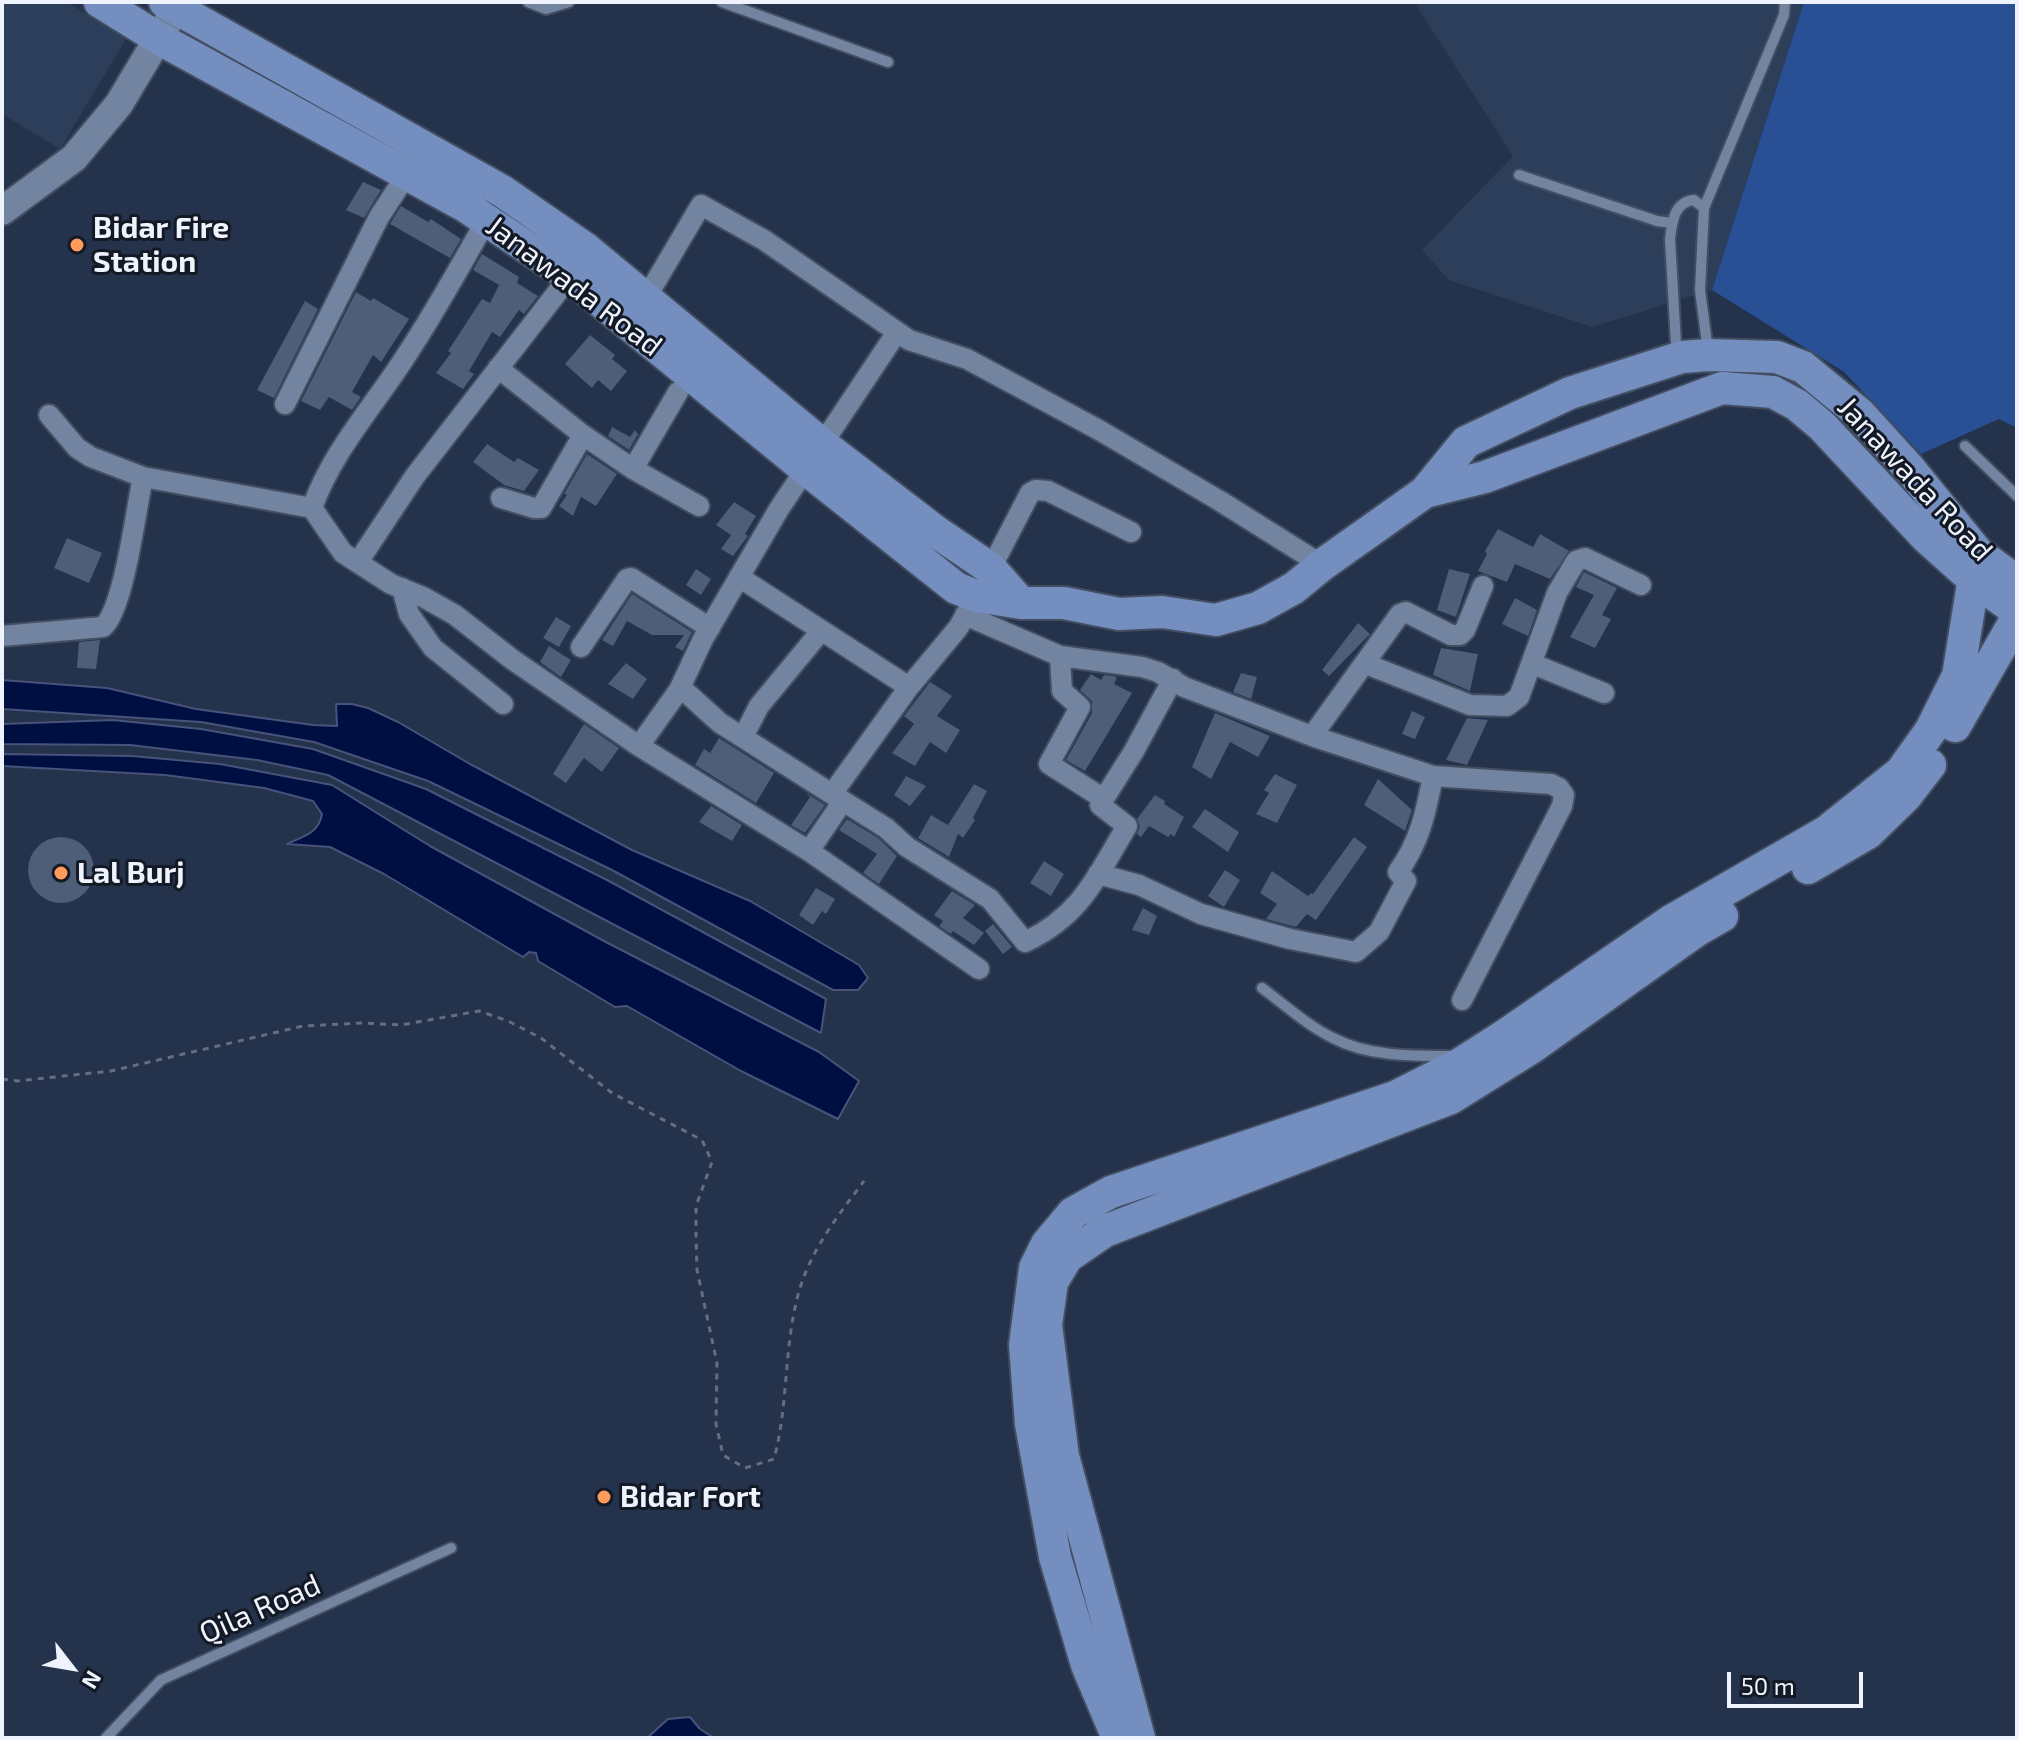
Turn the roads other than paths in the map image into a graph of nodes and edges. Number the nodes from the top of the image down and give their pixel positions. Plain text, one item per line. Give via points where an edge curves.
1 (100, 2) edge
2 (528, 2) edge
3 (569, 2) edge
4 (722, 2) edge
5 (1785, 2) edge
6 (174, 4) edge
7 (158, 38) junction
8 (888, 62) dead end
9 (407, 174) junction
10 (1519, 175) dead end
11 (1704, 208) junction
12 (2, 211) edge
13 (487, 219) junction
14 (1672, 223) junction
15 (570, 276) junction
16 (646, 298) junction
17 (897, 332) junction
18 (1695, 356) junction
19 (498, 368) junction
20 (678, 392) dead end
21 (285, 404) dead end
22 (49, 415) dead end
23 (583, 435) junction
24 (1965, 446) dead end
25 (815, 457) junction
26 (633, 469) junction
27 (143, 477) junction
28 (1425, 492) junction
29 (2017, 496) edge
30 (501, 498) dead end
31 (699, 506) dead end
32 (312, 508) junction
33 (1131, 532) dead end
34 (358, 562) junction
35 (1322, 565) junction
36 (1976, 566) junction
37 (739, 577) junction
38 (2017, 582) edge
39 (1641, 585) dead end
40 (1483, 586) dead end
41 (402, 588) junction
42 (977, 594) junction
43 (2017, 611) edge
44 (2017, 618) edge
45 (710, 628) junction
46 (821, 631) junction
47 (2, 636) edge
48 (581, 647) dead end
49 (1060, 656) junction
50 (1366, 664) junction
51 (1533, 664) junction
52 (1173, 679) junction
53 (909, 687) junction
54 (679, 690) junction
55 (1604, 693) dead end
56 (503, 704) dead end
57 (1312, 736) junction
58 (743, 737) junction
59 (639, 746) junction
60 (1433, 776) junction
61 (838, 798) junction
62 (1104, 799) junction
63 (809, 851) junction
64 (1098, 874) junction
65 (979, 969) dead end
66 (1262, 988) dead end
67 (1462, 1000) dead end
68 (1472, 1056) junction
69 (1044, 1422) junction
70 (451, 1548) dead end
71 (106, 1738) edge
72 (1118, 1738) edge
73 (1139, 1738) edge

1 - 7 main road, Janawada Road
2 - 3 lane via 546,9
4 - 8 lane
5 - 11 lane
6 - 7 street
6 - 16 main road, Janawada Road via 502,191
7 - 9 main road, Janawada Road
7 - 12 street via 119,104 74,158
9 - 13 main road, Janawada Road
9 - 21 street via 379,217
10 - 14 lane
11 - 14 lane via 1687,200
11 - 18 lane
13 - 15 main road, Janawada Road
13 - 32 street via 319,488
14 - 18 lane via 1676,344
15 - 19 street
15 - 25 main road, Janawada Road
16 - 17 street via 701,205 764,240
16 - 25 main road, Janawada Road
17 - 25 street
17 - 35 street via 967,359 1099,430
18 - 28 main road, Janawada Road via 1570,393 1466,442
18 - 36 main road, Janawada Road via 1777,357 1803,367 1860,414 1909,468
19 - 23 street
19 - 34 street via 415,476
20 - 26 street
22 - 27 street via 77,448
23 - 26 street
23 - 30 street via 541,508
24 - 29 lane
25 - 37 street
25 - 42 main road, Janawada Road via 935,531
26 - 31 street
27 - 32 street
27 - 47 street via 109,621 103,627
28 - 35 main road, Janawada Road
28 - 36 main road, Janawada Road via 1485,477 1722,388 1773,392 1822,426 1926,537
32 - 34 street via 343,553
33 - 42 street via 1036,490
34 - 41 street
35 - 42 main road, Janawada Road via 1258,608 1216,620 1162,612 1119,614
36 - 38 main road, Janawada Road
36 - 43 main road, Janawada Road
36 - 68 main road via 1958,676 1931,730 1901,772 1826,832 1671,921
37 - 45 street
37 - 46 street
39 - 51 street via 1585,558 1576,561 1557,593
40 - 50 street via 1460,635 1406,612 1394,620
41 - 56 street via 409,614 433,648
41 - 59 street via 455,615
42 - 49 street
42 - 53 street via 958,628
44 - 69 main road via 1943,747 1906,796 1868,833 1696,931 1451,1098 1105,1231 1067,1257 1052,1282 1046,1325
45 - 48 street via 631,578
45 - 54 street
46 - 53 street
46 - 58 street via 759,706
49 - 52 street via 1142,667
49 - 62 street via 1062,691 1080,707 1049,764
50 - 51 street via 1470,705 1507,706 1519,697
50 - 57 street
51 - 55 street
52 - 57 street
52 - 62 street
53 - 61 street
54 - 58 street
54 - 59 street
57 - 60 street
58 - 61 street
59 - 63 street
60 - 64 street via 1423,825 1398,872 1406,881 1379,932 1356,952 1201,914 1139,885
60 - 67 street via 1551,784 1564,795
61 - 63 street
61 - 64 street via 990,899 1025,942 1051,930 1090,891
62 - 64 street via 1100,805 1127,826
63 - 65 street
66 - 68 lane via 1348,1044 1402,1057
68 - 69 main road via 1395,1097 1111,1192 1073,1213 1035,1268 1025,1345
69 - 72 main road via 1055,1557 1087,1665
69 - 73 main road via 1063,1456
70 - 71 lane, Qila Road via 161,1680

